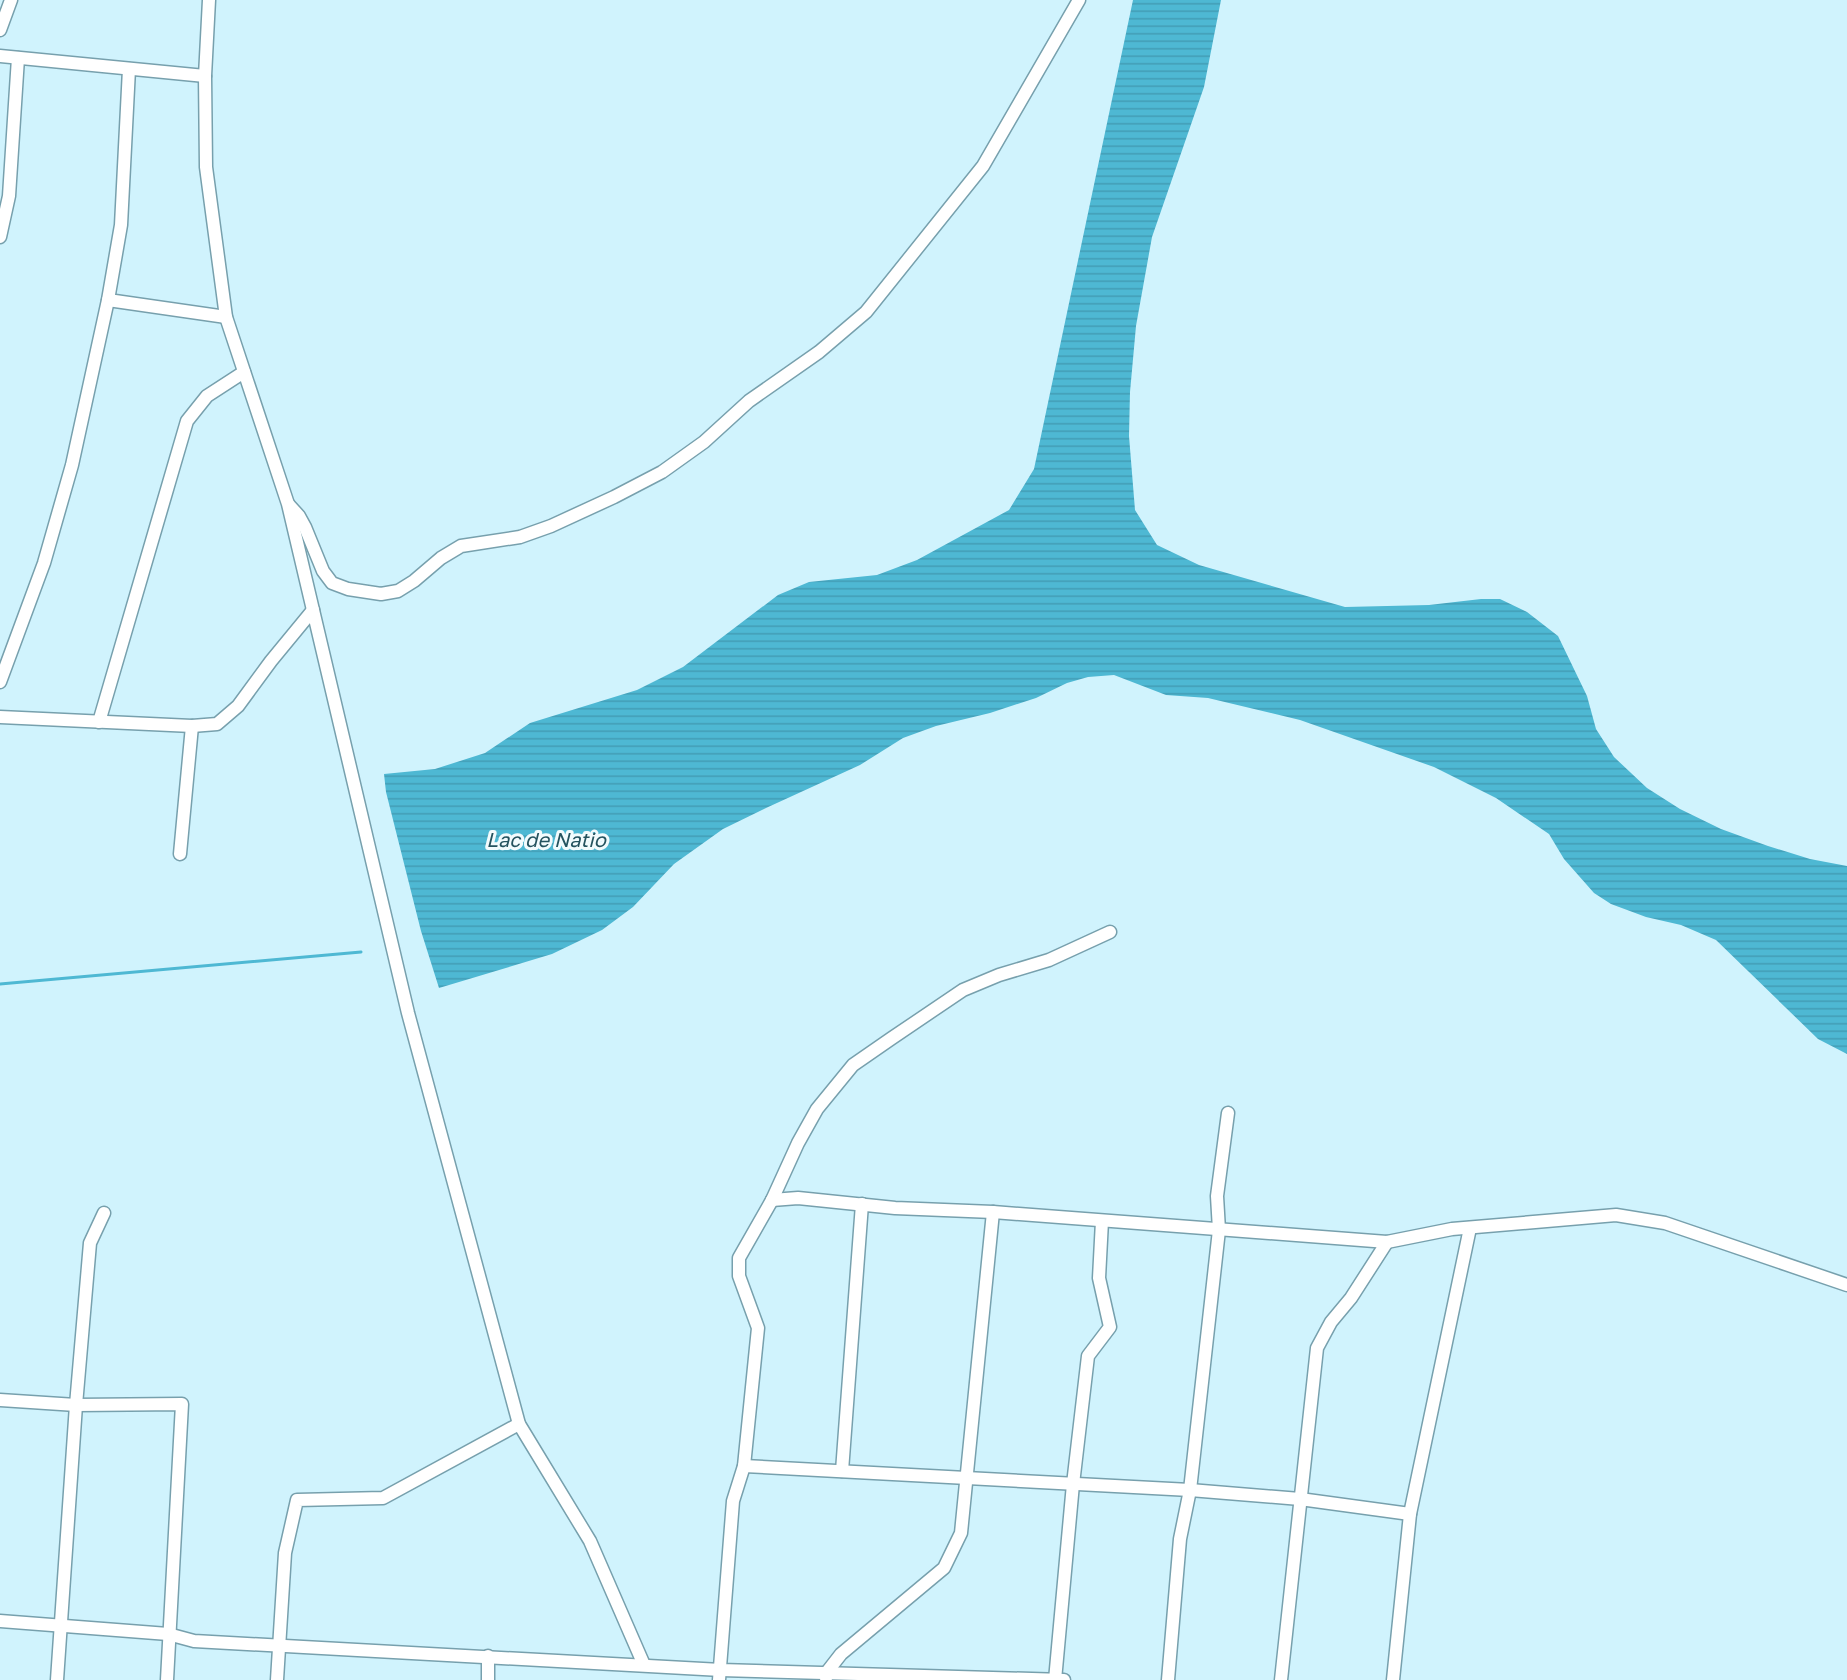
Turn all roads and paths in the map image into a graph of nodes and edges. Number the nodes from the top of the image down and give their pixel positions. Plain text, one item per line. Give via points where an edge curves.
1 (11, 0) edge
2 (209, 0) edge
3 (1079, 0) edge
4 (0, 30) edge
5 (0, 56) edge
6 (18, 58) junction
7 (129, 69) junction
8 (204, 76) junction
9 (0, 237) edge
10 (108, 300) junction
11 (226, 317) junction
12 (244, 372) junction
13 (288, 504) junction
14 (313, 610) junction
15 (0, 682) edge
16 (0, 717) edge
17 (99, 722) junction
18 (192, 726) junction
19 (180, 854) dead end
20 (1110, 932) dead end
21 (1228, 1113) dead end
22 (772, 1200) junction
23 (862, 1204) junction
24 (993, 1212) junction
25 (104, 1213) dead end
26 (1102, 1221) junction
27 (1470, 1227) junction
28 (1220, 1230) junction
29 (1387, 1242) junction
30 (1847, 1286) edge
31 (0, 1400) edge
32 (76, 1405) junction
33 (519, 1424) junction
34 (744, 1466) junction
35 (842, 1471) junction
36 (968, 1479) junction
37 (1073, 1484) junction
38 (1190, 1490) junction
39 (1300, 1499) junction
40 (1410, 1514) junction
41 (0, 1621) edge
42 (60, 1624) junction
43 (168, 1634) junction
44 (280, 1645) junction
45 (488, 1656) junction
46 (644, 1665) junction
47 (720, 1675) edge
48 (826, 1676) edge
49 (57, 1680) edge
50 (167, 1680) edge
51 (277, 1680) edge
52 (489, 1680) edge
53 (1058, 1680) edge
54 (1168, 1680) edge
55 (1281, 1680) edge
56 (1393, 1680) edge

1 - 4 street
2 - 8 street
3 - 13 street via 983,166 866,312 662,472 551,526 520,537 461,546 398,591 381,594 332,583 302,521
5 - 6 street
6 - 7 street
6 - 9 street via 9,196
7 - 8 street
7 - 10 street via 121,225
8 - 11 street via 206,167
10 - 11 street
10 - 15 street via 72,465 47,552
11 - 12 street
12 - 13 street
12 - 17 street via 207,396 188,420
13 - 14 street
14 - 18 street via 238,706 217,724
14 - 33 street via 408,1013
16 - 17 street
17 - 18 street
18 - 19 street
20 - 22 street via 1049,960 963,990 853,1065 817,1109
21 - 28 street via 1217,1196
22 - 23 street via 798,1198
22 - 34 street via 740,1258 739,1276 758,1328
23 - 24 street
23 - 35 street
24 - 26 street
24 - 36 street
25 - 32 street via 90,1243
26 - 28 street
26 - 37 street via 1099,1278 1110,1327 1088,1356
27 - 29 street
27 - 30 street via 1616,1215 1665,1223
27 - 40 street
28 - 29 street
28 - 38 street
29 - 39 street via 1317,1347
31 - 32 street
32 - 42 street
32 - 43 street via 182,1404
33 - 44 street via 383,1498 297,1500 285,1553
33 - 46 street via 590,1541
34 - 35 street
34 - 47 street via 733,1501
35 - 36 street
36 - 37 street
36 - 48 street via 961,1533 944,1568 841,1654
37 - 38 street
37 - 53 street
38 - 39 street
38 - 54 street via 1180,1539
39 - 40 street
39 - 55 street
40 - 56 street
41 - 42 street
42 - 43 street
42 - 49 street
43 - 44 street via 194,1641
43 - 50 street
44 - 45 street
44 - 51 street
45 - 46 street
45 - 52 street
46 - 47 street
47 - 48 street
48 - 53 street

